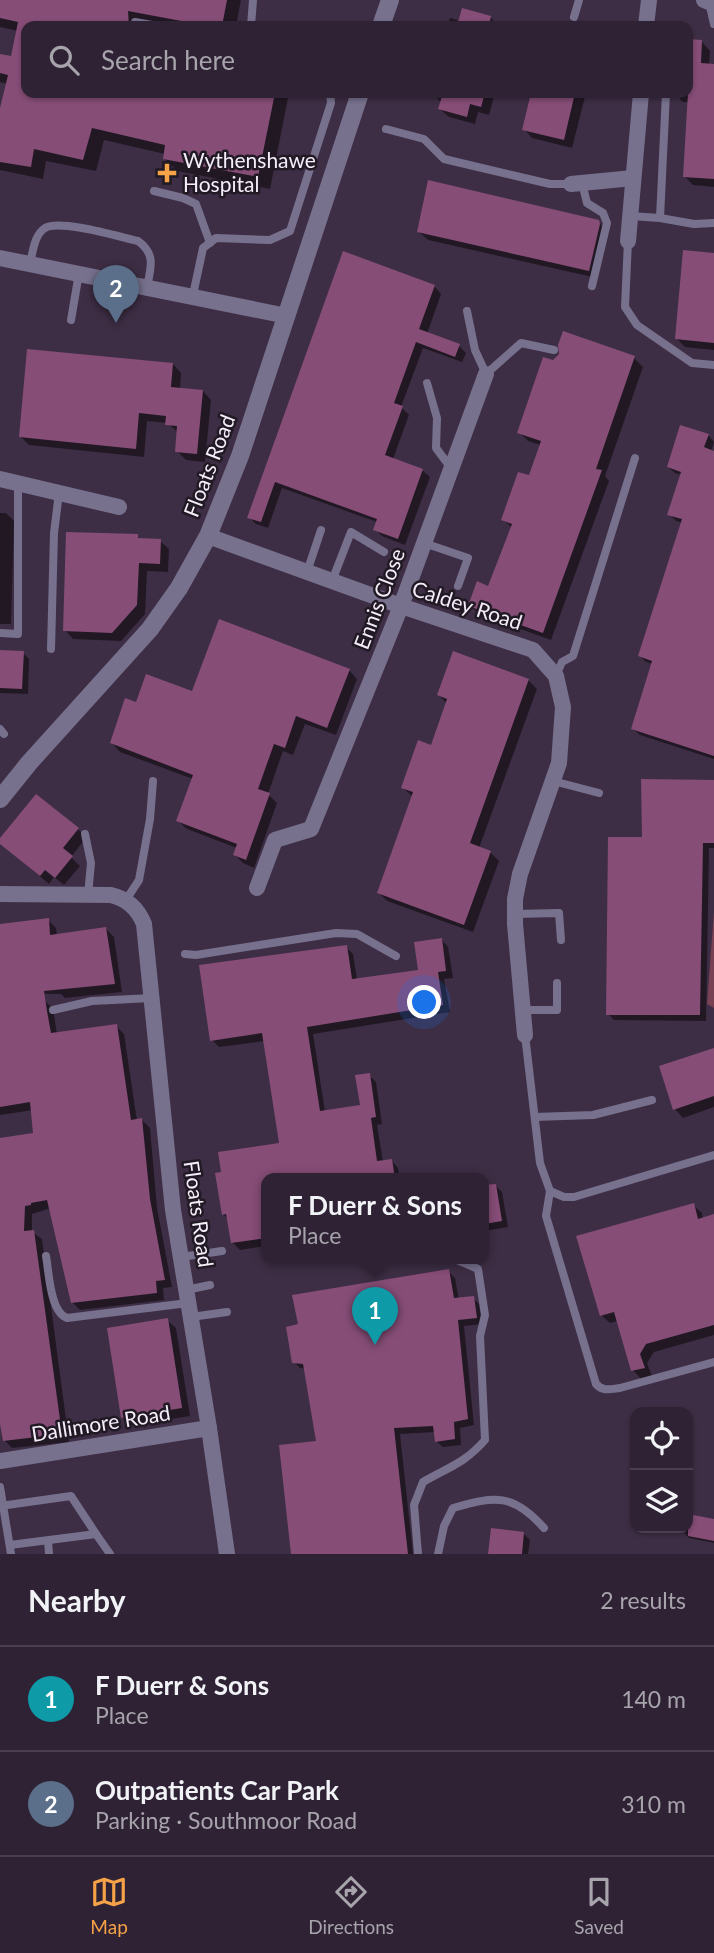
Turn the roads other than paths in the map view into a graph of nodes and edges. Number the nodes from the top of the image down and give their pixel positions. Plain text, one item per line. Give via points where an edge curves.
1 (253, 0) edge
2 (390, 0) edge
3 (579, 0) edge
4 (649, 0) edge
5 (707, 1) edge
6 (574, 17) dead end
7 (251, 21) edge
8 (383, 21) edge
9 (647, 21) edge
10 (714, 24) edge
11 (330, 98) edge
12 (358, 98) edge
13 (640, 98) edge
14 (666, 98) edge
15 (386, 129) dead end
16 (633, 178) junction
17 (577, 184) junction
18 (154, 191) dead end
19 (630, 216) junction
20 (660, 218) junction
21 (714, 223) edge
22 (628, 241) joint
23 (210, 243) junction
24 (0, 258) edge
25 (30, 263) junction
26 (79, 273) junction
27 (592, 286) dead end
28 (147, 287) junction
29 (193, 295) junction
30 (467, 311) dead end
31 (287, 316) junction
32 (71, 320) dead end
33 (554, 350) dead end
34 (714, 365) edge
35 (486, 374) junction
36 (427, 383) dead end
37 (635, 458) dead end
38 (451, 468) junction
39 (0, 479) edge
40 (18, 483) junction
41 (59, 493) junction
42 (119, 508) dead end
43 (321, 530) dead end
44 (208, 536) junction
45 (424, 543) junction
46 (384, 552) dead end
47 (307, 572) junction
48 (331, 581) junction
49 (458, 586) dead end
50 (401, 606) junction
51 (0, 633) edge
52 (51, 649) dead end
53 (556, 676) junction
54 (153, 781) dead end
55 (553, 781) junction
56 (599, 793) dead end
57 (0, 799) edge
58 (85, 834) dead end
59 (257, 888) dead end
60 (0, 894) edge
61 (88, 895) junction
62 (118, 898) junction
63 (515, 915) junction
64 (561, 940) dead end
65 (186, 954) dead end
66 (396, 956) dead end
67 (557, 983) dead end
68 (152, 998) junction
69 (53, 1010) dead end
70 (523, 1010) junction
71 (525, 1035) joint
72 (652, 1100) dead end
73 (535, 1117) junction
74 (714, 1155) edge
75 (550, 1191) junction
76 (222, 1251) dead end
77 (47, 1256) dead end
78 (181, 1257) junction
79 (466, 1264) edge
80 (210, 1285) dead end
81 (188, 1303) junction
82 (227, 1312) dead end
83 (714, 1362) edge
84 (209, 1428) junction
85 (0, 1461) edge
86 (0, 1487) edge
87 (2, 1505) edge
88 (544, 1528) dead end
89 (96, 1534) junction
90 (48, 1541) junction
91 (10, 1550) edge
92 (50, 1554) edge
93 (110, 1554) edge
94 (227, 1554) edge
95 (418, 1554) edge
96 (438, 1554) edge

1 - 7 lane
2 - 8 street
3 - 6 lane
4 - 9 street
5 - 10 lane
11 - 23 lane via 290,231 270,240 216,238
12 - 31 street, Floats Road
13 - 16 street
14 - 20 lane
15 - 17 lane via 424,139 444,159 550,184
16 - 17 street
16 - 19 street
17 - 27 lane via 587,203 603,213 607,222
18 - 23 lane via 196,204
19 - 20 lane
19 - 22 street
20 - 21 lane
22 - 34 lane via 624,299 630,317 692,363
23 - 29 lane via 203,248
24 - 25 street
25 - 26 street
25 - 28 lane via 43,229 65,226 138,241 148,248
26 - 28 street
26 - 32 lane
28 - 29 street
29 - 31 street
30 - 35 lane via 475,350
31 - 44 street, Floats Road
33 - 35 lane, Ennis Close via 521,343
35 - 38 street, Ennis Close
36 - 38 lane via 437,418 436,448
37 - 53 lane via 573,656 562,662
38 - 45 street, Ennis Close
39 - 40 street
40 - 41 street
40 - 51 lane via 18,634
41 - 42 street
41 - 52 lane
43 - 47 lane
44 - 47 street, Caldey Road
44 - 57 street, Floats Road via 150,629
45 - 49 lane via 468,558
45 - 50 street, Ennis Close
46 - 48 lane via 351,533
47 - 48 street, Caldey Road
48 - 50 street, Caldey Road
50 - 53 street, Caldey Road via 533,650
50 - 59 street, Ennis Close via 312,829 275,840
53 - 55 street via 563,707 559,763
54 - 62 lane via 139,880
55 - 56 lane
55 - 63 street via 520,874
58 - 61 lane via 91,863
60 - 61 street
61 - 62 street
62 - 68 street, Floats Road via 138,911 144,924
63 - 64 lane via 559,913
63 - 70 street
65 - 66 lane via 336,933 357,934
67 - 70 lane via 558,1010
68 - 69 lane via 92,1001
68 - 78 street, Floats Road
70 - 71 street
71 - 73 lane
72 - 73 lane via 593,1115
73 - 75 lane via 540,1163
74 - 75 lane via 574,1197
75 - 83 lane via 546,1216 600,1388 620,1388
76 - 78 lane
77 - 81 lane via 56,1309 62,1317
78 - 81 street, Floats Road
79 - 95 lane via 478,1269 485,1314 480,1336 485,1440 460,1464 423,1482 414,1505
80 - 81 lane
81 - 82 lane
81 - 84 street, Floats Road
84 - 85 street, Dallimore Road
84 - 94 street, Floats Road
86 - 87 lane
87 - 89 lane via 71,1496
87 - 91 lane
88 - 96 lane via 517,1503 473,1502 453,1508
89 - 90 lane
89 - 93 lane
90 - 91 lane
90 - 92 lane

